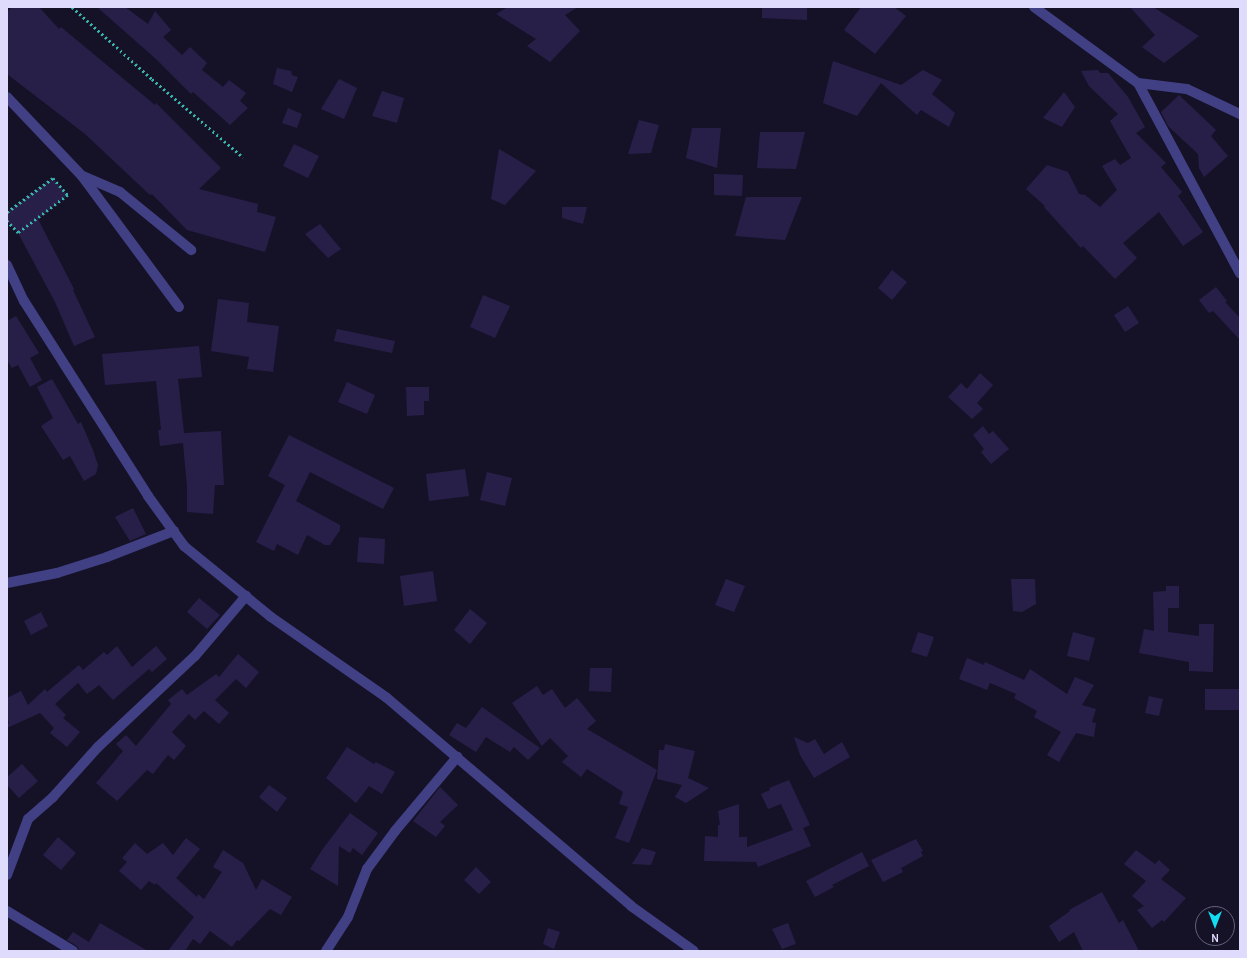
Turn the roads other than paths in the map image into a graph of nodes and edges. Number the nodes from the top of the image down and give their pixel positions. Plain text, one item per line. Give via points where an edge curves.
1 (1034, 7) edge
2 (1138, 83) junction
3 (7, 97) edge
4 (1240, 114) edge
5 (82, 176) junction
6 (191, 250) dead end
7 (7, 265) edge
8 (1240, 274) edge
9 (179, 307) dead end
10 (174, 531) junction
11 (7, 583) edge
12 (246, 596) junction
13 (457, 757) junction
14 (7, 875) edge
15 (7, 911) edge
16 (72, 951) edge
17 (326, 951) edge
18 (694, 951) edge

1 - 2 street
2 - 4 street via 1187,90
2 - 8 street
3 - 5 street
5 - 6 street via 120,192
5 - 9 street
7 - 10 street via 24,301 148,496
10 - 11 street via 100,560 57,573
10 - 12 street via 184,546
12 - 13 street via 387,698
12 - 14 street via 195,656 98,747 53,797 28,819
13 - 17 street via 366,869 348,917
13 - 18 street via 631,906
15 - 16 street

